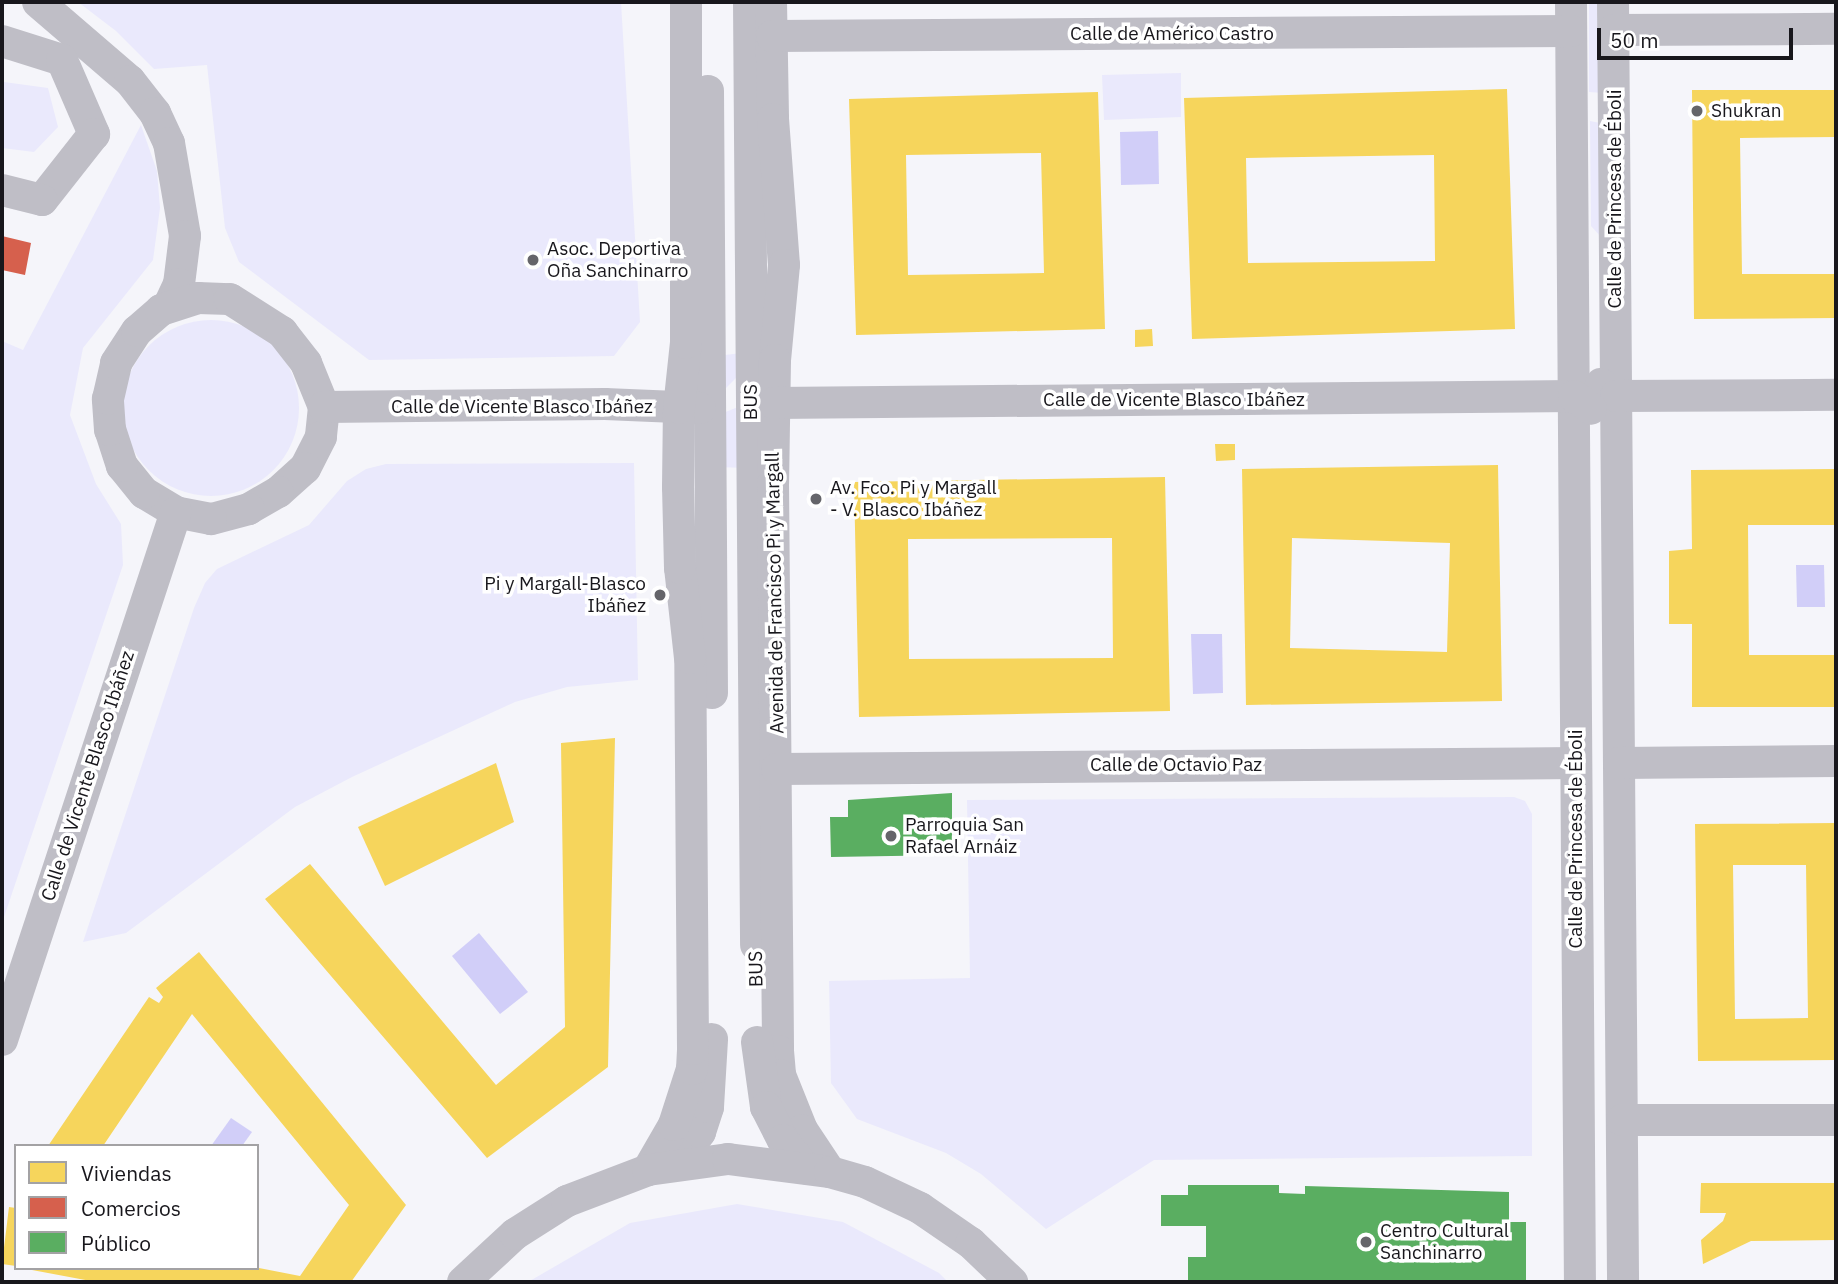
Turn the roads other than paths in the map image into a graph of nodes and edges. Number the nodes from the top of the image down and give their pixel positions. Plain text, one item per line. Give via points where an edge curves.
1 (686, 2) edge
2 (707, 2) edge
3 (749, 2) edge
4 (771, 2) edge
5 (44, 7) edge
6 (1614, 16) edge
7 (1571, 17) edge
8 (1836, 29) edge
9 (772, 36) junction
10 (2, 41) edge
11 (38, 53) junction
12 (120, 72) junction
13 (79, 100) junction
14 (2, 190) edge
15 (1573, 237) junction
16 (169, 305) junction
17 (763, 394) junction
18 (1836, 395) edge
19 (1574, 396) junction
20 (1616, 396) junction
21 (324, 407) junction
22 (694, 407) junction
23 (176, 512) junction
24 (1617, 539) junction
25 (1836, 761) edge
26 (1576, 763) junction
27 (1619, 763) junction
28 (777, 769) junction
29 (2, 1040) edge
30 (1836, 1120) edge
31 (1622, 1121) junction
32 (662, 1167) junction
33 (818, 1170) junction
34 (463, 1282) edge
35 (1012, 1282) edge
36 (1580, 1282) edge
37 (1623, 1282) edge

1 - 22 street via 686,343
2 - 22 street
3 - 17 street, BUS
4 - 9 street, Avenida de Francisco Pi y Margall
5 - 11 street via 52,23
5 - 12 street
6 - 8 street
6 - 20 street, Calle de Princesa de Éboli
7 - 9 street, Calle de Américo Castro
7 - 15 street, Calle de Princesa de Éboli
9 - 17 street, Avenida de Francisco Pi y Margall via 784,265 775,360
10 - 11 street
11 - 13 street via 62,60
12 - 13 street
12 - 16 street via 155,113 169,144 178,184 185,236 178,284
13 - 14 street via 94,134 42,200
15 - 19 street, Calle de Princesa de Éboli
15 - 20 street, Calle de Princesa de Éboli via 1592,281 1592,377
16 - 21 street via 198,298 230,299 258,313 282,332 306,363
16 - 23 street via 137,331 116,363 108,399 110,430 122,466 144,493
17 - 19 street, Calle de Vicente Blasco Ibáñez
17 - 22 street
17 - 28 street, Avenida de Francisco Pi y Margall
17 - 33 street, BUS via 760,1081 773,1124
18 - 20 street
19 - 24 street, Calle de Princesa de Éboli via 1597,414 1598,484
19 - 26 street, Calle de Princesa de Éboli
20 - 24 street, Calle de Princesa de Éboli
21 - 22 street, Calle de Vicente Blasco Ibáñez
21 - 23 street via 321,437 305,468 278,492 249,509 211,519
22 - 32 street via 680,568 690,670 693,1049 692,1069
23 - 29 street, Calle de Vicente Blasco Ibáñez
24 - 27 street, Calle de Princesa de Éboli
25 - 27 street
26 - 28 street, Calle de Octavio Paz
26 - 36 street, Calle de Princesa de Éboli
27 - 31 street, Calle de Princesa de Éboli
28 - 33 street, Avenida de Francisco Pi y Margall via 780,1075
30 - 31 street
31 - 37 street, Calle de Princesa de Éboli
32 - 33 street via 728,1159
32 - 34 street via 568,1201 515,1234
33 - 35 street via 920,1208 971,1243

